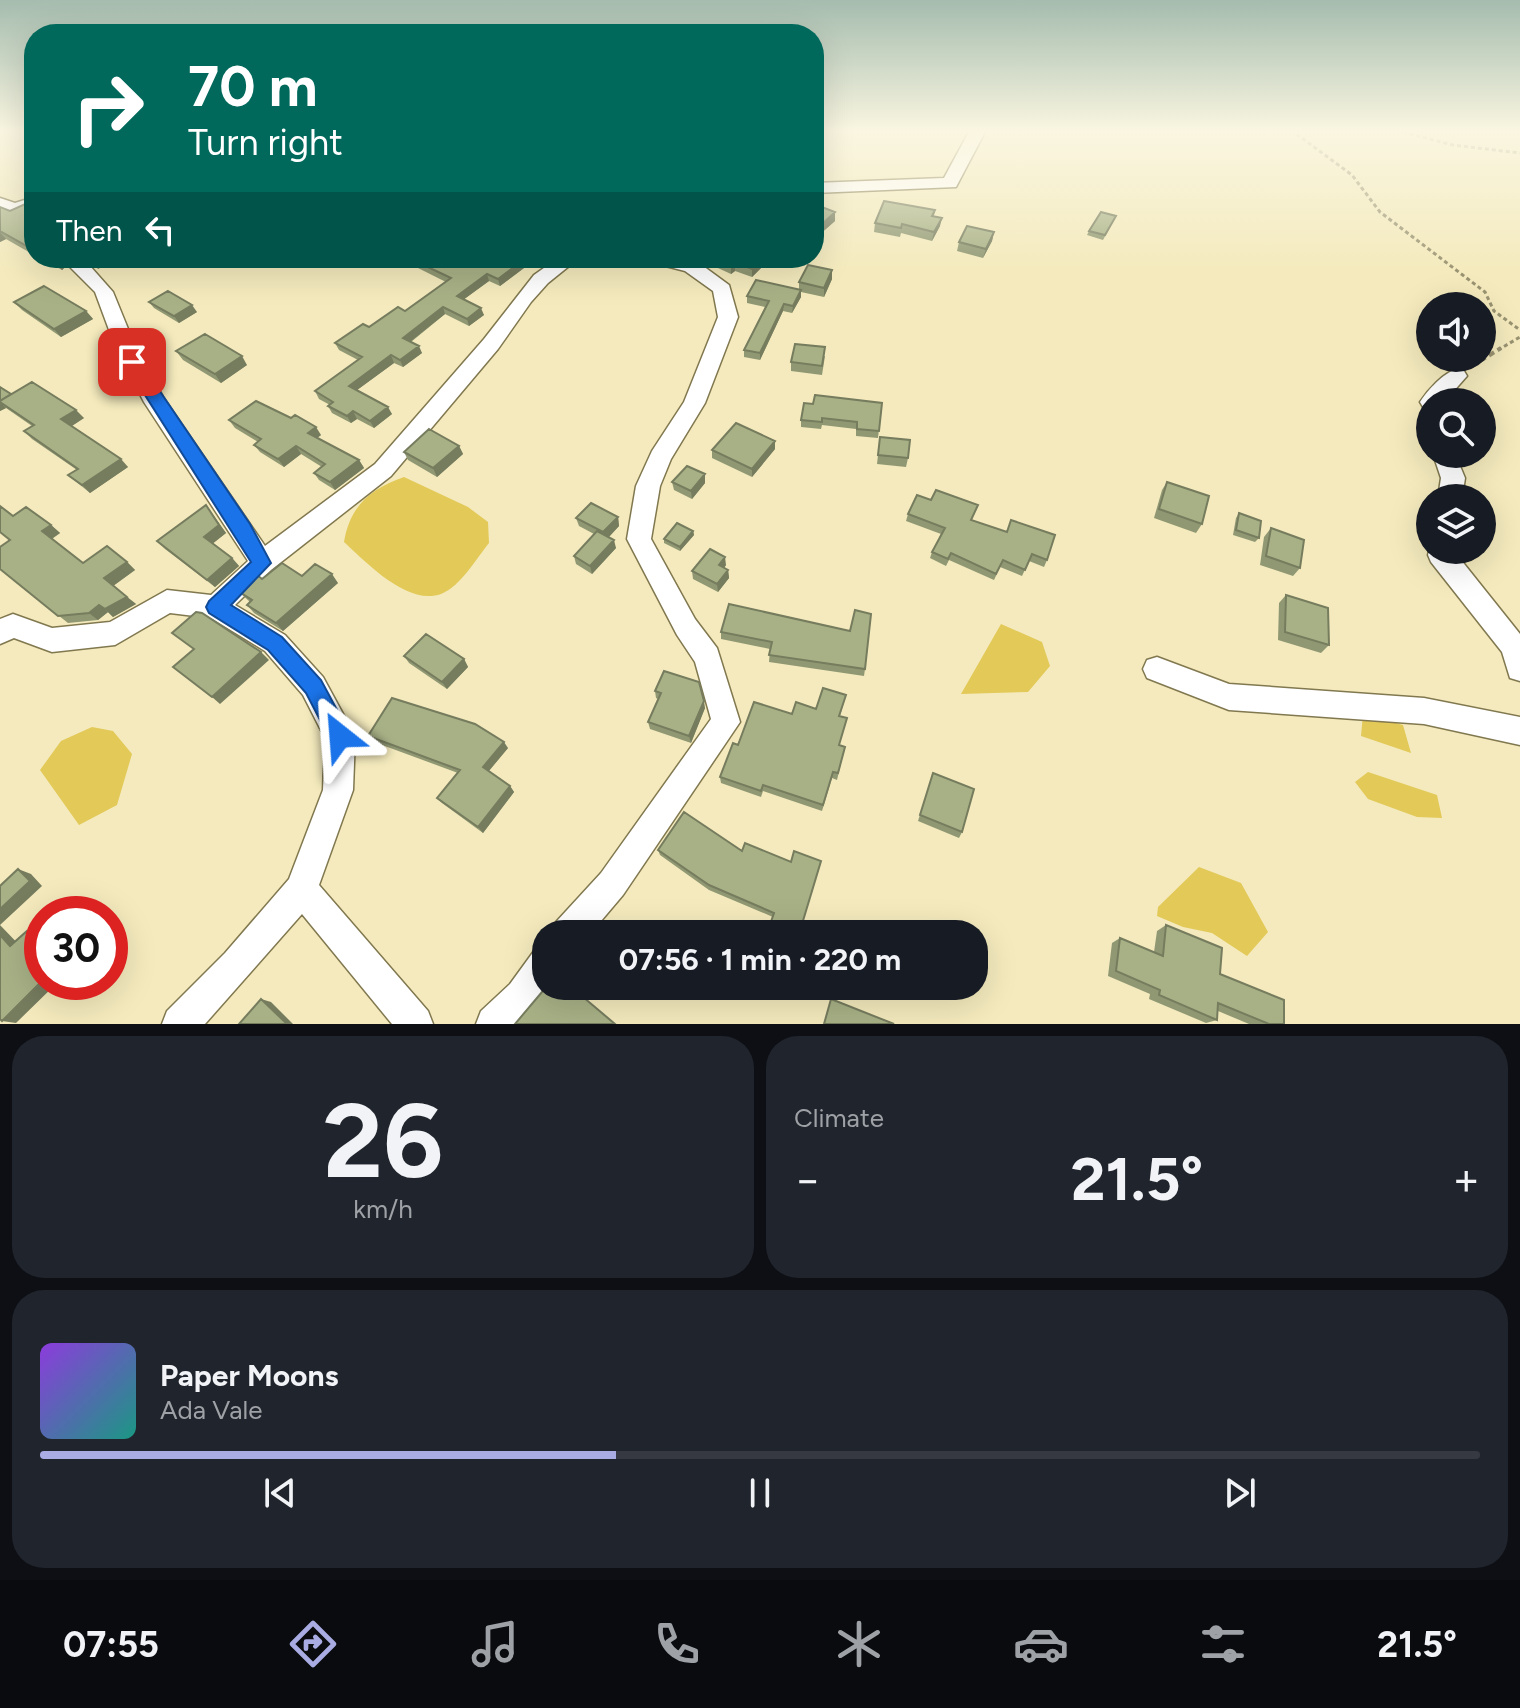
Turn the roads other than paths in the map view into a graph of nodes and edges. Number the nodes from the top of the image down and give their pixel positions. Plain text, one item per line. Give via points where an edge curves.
1 (953, 178) edge
2 (824, 188) edge
3 (0, 203) edge
4 (24, 206) edge
5 (81, 268) edge
6 (556, 268) edge
7 (693, 268) edge
8 (1457, 376) road end
9 (1445, 388) edge
10 (262, 563) junction
11 (1447, 564) edge
12 (216, 607) junction
13 (0, 632) edge
14 (1157, 669) dead end
15 (1520, 669) edge
16 (1520, 731) edge
17 (301, 890) junction
18 (580, 920) edge
19 (532, 982) edge
20 (180, 1024) edge
21 (415, 1024) edge
22 (494, 1024) edge

1 - 2 street via 950,183
3 - 4 street via 15,209
5 - 10 street via 96,277 109,296 132,362
6 - 10 street via 524,298 383,470
7 - 18 street via 722,289 728,317 694,403 648,486 639,539 707,657 726,722 612,884
8 - 9 street
10 - 12 street
11 - 15 street via 1514,647
12 - 13 street via 167,601 115,633 52,640 13,626
12 - 17 street via 275,643 313,686 340,736 338,790
14 - 16 street via 1229,697 1424,711
17 - 20 street
17 - 21 street via 336,924
19 - 22 street

